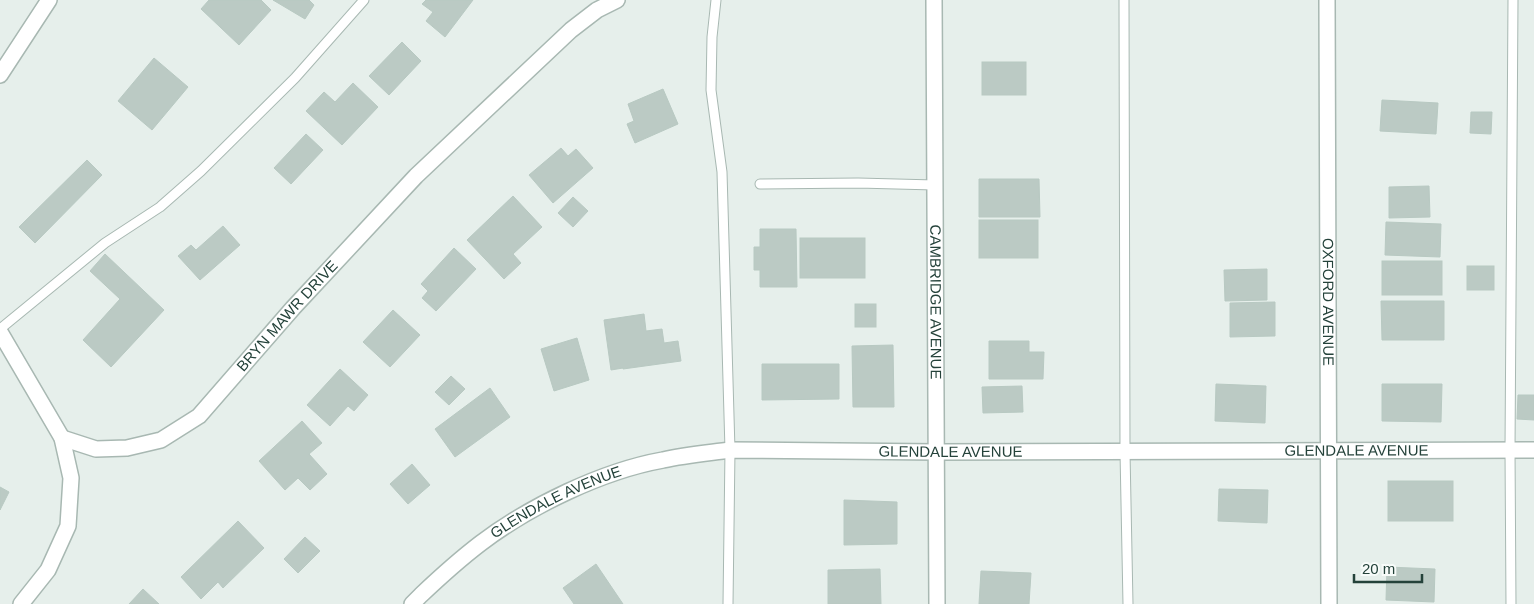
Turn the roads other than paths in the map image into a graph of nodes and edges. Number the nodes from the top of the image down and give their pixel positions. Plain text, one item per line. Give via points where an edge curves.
1 (49, 0) edge
2 (364, 0) edge
3 (617, 0) edge
4 (716, 0) edge
5 (934, 0) edge
6 (1124, 0) edge
7 (1327, 0) edge
8 (1513, 0) edge
9 (0, 75) edge
10 (760, 184) dead end
11 (935, 185) junction
12 (0, 331) edge
13 (62, 438) junction
14 (730, 450) junction
15 (1328, 450) junction
16 (1510, 450) junction
17 (1534, 450) edge
18 (937, 452) junction
19 (1125, 452) junction
20 (22, 604) edge
21 (412, 604) edge
22 (728, 604) edge
23 (937, 604) edge
24 (1128, 604) edge
25 (1329, 604) edge
26 (1511, 604) edge

1 - 9 street
2 - 12 lane via 295,78 201,171 160,207 105,243
3 - 13 street, BRYN MAWR DRIVE via 597,10 571,30 416,176 293,308 199,416 161,440 127,448 96,449
4 - 14 lane via 711,90 722,172
5 - 11 street, CAMBRIDGE AVENUE
6 - 19 lane
7 - 15 street, OXFORD AVENUE
8 - 16 lane
10 - 11 lane
11 - 18 street, CAMBRIDGE AVENUE
12 - 13 street
13 - 20 street via 71,478 68,526 48,570
14 - 18 street, GLENDALE AVENUE
14 - 21 street, GLENDALE AVENUE via 661,460 611,474 557,497 482,542
14 - 22 lane
15 - 16 street, GLENDALE AVENUE
15 - 19 street, GLENDALE AVENUE
15 - 25 street, OXFORD AVENUE
16 - 17 street, GLENDALE AVENUE
16 - 26 lane
18 - 19 street, GLENDALE AVENUE
18 - 23 street, CAMBRIDGE AVENUE
19 - 24 lane

